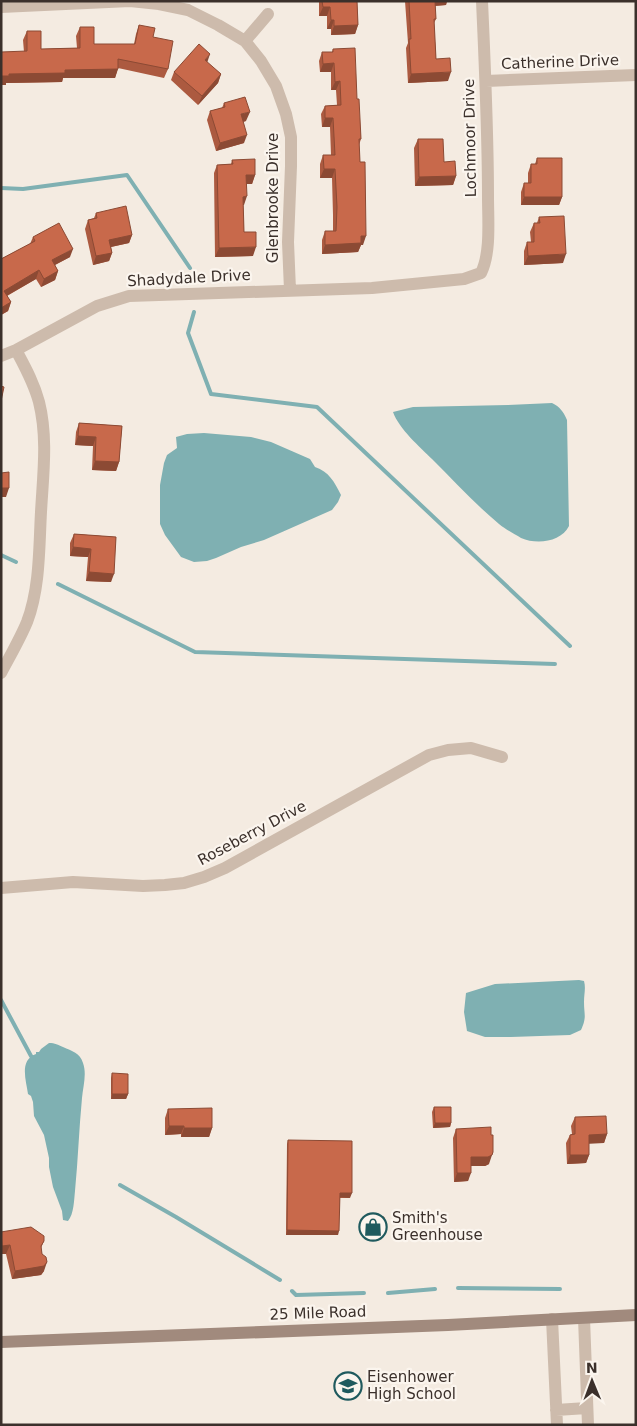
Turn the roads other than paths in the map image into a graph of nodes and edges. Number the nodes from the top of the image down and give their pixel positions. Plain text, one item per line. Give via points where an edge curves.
1 (482, 1) edge
2 (1, 7) edge
3 (268, 14) dead end
4 (245, 41) junction
5 (636, 75) edge
6 (486, 81) junction
7 (481, 273) joint
8 (290, 290) junction
9 (16, 350) junction
10 (1, 356) edge
11 (1, 673) edge
12 (502, 757) dead end
13 (1, 888) edge
14 (636, 1315) edge
15 (584, 1318) junction
16 (552, 1319) junction
17 (1, 1342) edge
18 (587, 1408) junction
19 (556, 1410) junction
20 (557, 1425) edge
21 (588, 1425) edge

1 - 6 street, Lochmoor Drive
2 - 4 street, Glenbrooke Drive via 130,1 159,4 188,10
3 - 4 street
4 - 8 street, Glenbrooke Drive via 276,86 286,114 291,166
5 - 6 street, Catherine Drive
6 - 7 street, Lochmoor Drive via 487,255
7 - 8 street, Shadydale Drive via 464,279 372,288
8 - 9 street, Shadydale Drive via 129,296 97,306
9 - 10 street, Shadydale Drive
9 - 11 street via 31,377 39,402 45,450 34,598 27,622
12 - 13 street, Roseberry Drive via 471,748 429,755 225,868 184,883 143,886 73,882
14 - 15 street, 25 Mile Road
15 - 16 street, 25 Mile Road
15 - 18 street
16 - 17 street, 25 Mile Road
16 - 19 street
18 - 19 street
18 - 21 street
19 - 20 street

